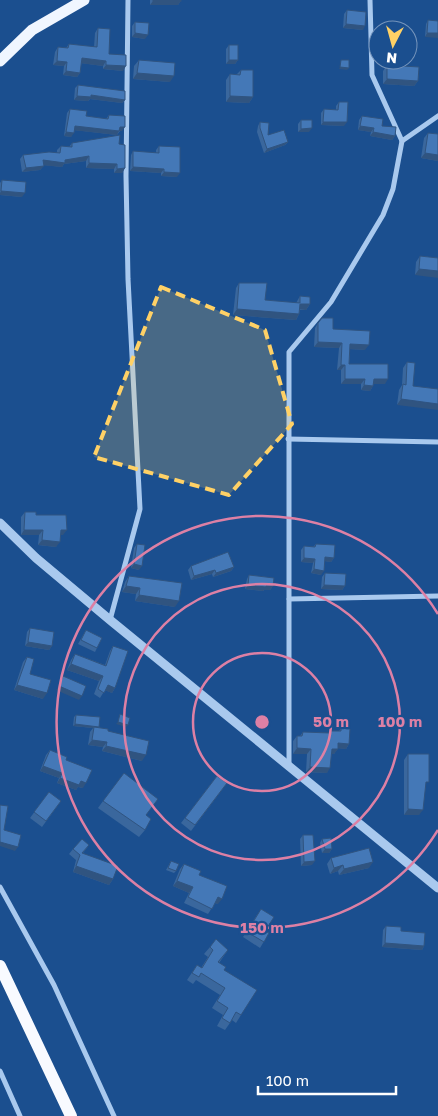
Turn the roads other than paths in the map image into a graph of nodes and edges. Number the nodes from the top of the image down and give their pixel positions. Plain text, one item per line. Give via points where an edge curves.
1 (84, 0) edge
2 (128, 0) edge
3 (370, 0) edge
4 (0, 61) edge
5 (438, 116) edge
6 (402, 141) junction
7 (288, 440) junction
8 (438, 442) edge
9 (0, 523) edge
10 (438, 596) edge
11 (289, 599) junction
12 (110, 620) junction
13 (289, 766) junction
14 (0, 887) edge
15 (438, 888) edge
16 (0, 960) edge
17 (0, 966) edge
18 (5, 983) edge
19 (0, 1070) edge
20 (20, 1116) edge
21 (71, 1116) edge
22 (114, 1116) edge

1 - 4 main road via 32,30
2 - 12 street via 128,269 140,510
3 - 6 street via 372,75
5 - 6 street
6 - 7 street via 393,189 383,215 331,302 289,352
7 - 8 street
7 - 11 street
9 - 12 street
10 - 11 street
11 - 13 street
12 - 13 street
13 - 15 street
14 - 22 street via 54,984
16 - 18 highway
17 - 18 highway
18 - 21 highway
19 - 20 street

